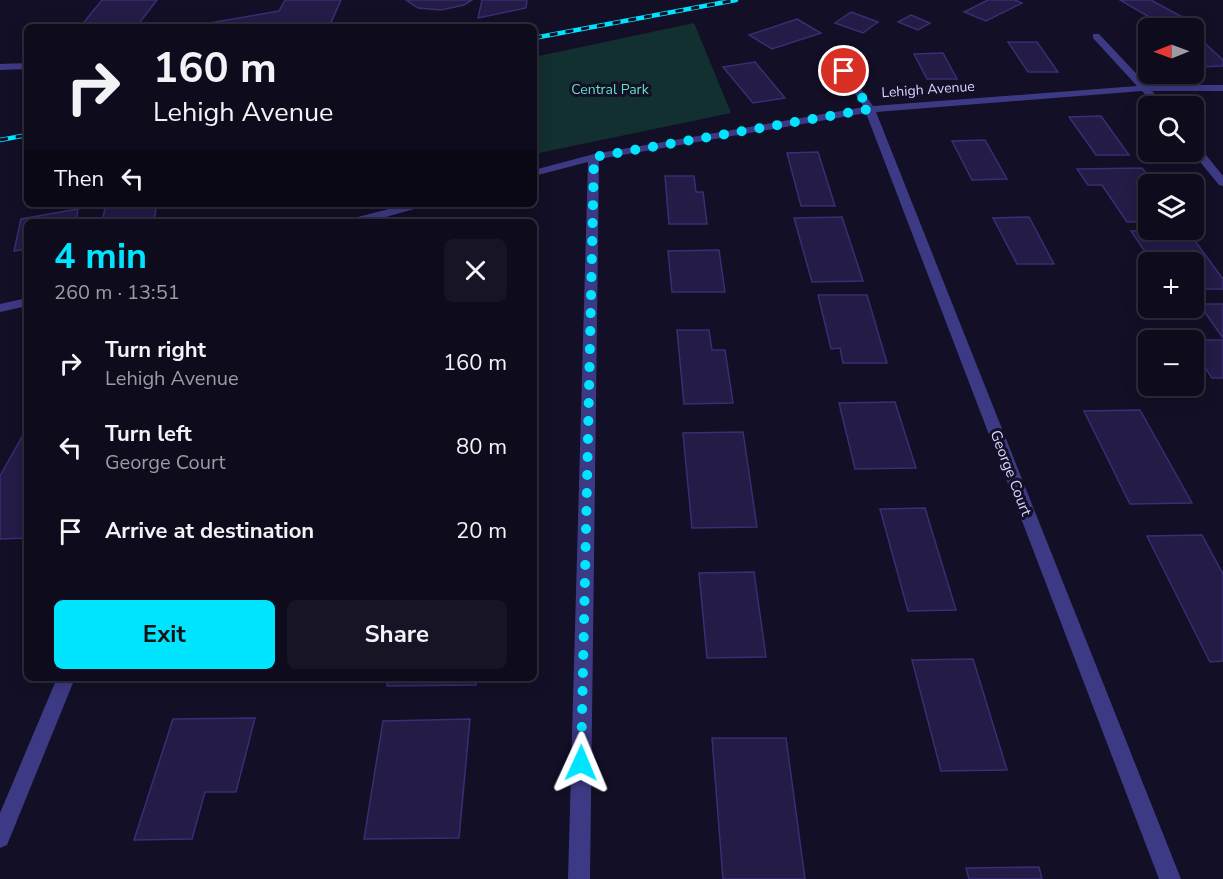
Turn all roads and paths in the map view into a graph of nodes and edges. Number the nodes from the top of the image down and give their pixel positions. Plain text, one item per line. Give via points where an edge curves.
1 (1096, 36) dead end
2 (24, 66) edge
3 (0, 67) edge
4 (844, 71) dead end
5 (1146, 88) junction
6 (1223, 88) edge
7 (1153, 96) edge
8 (870, 109) junction
9 (594, 157) junction
10 (1204, 159) edge
11 (537, 172) edge
12 (1223, 183) edge
13 (410, 207) edge
14 (365, 219) edge
15 (24, 303) edge
16 (0, 308) edge
17 (65, 681) edge
18 (0, 838) edge
19 (579, 879) edge
20 (1170, 879) edge

1 - 5 street
2 - 3 street
4 - 8 street, George Court
5 - 6 street, Lehigh Avenue
5 - 7 street
5 - 8 street, Lehigh Avenue
8 - 9 street, Lehigh Avenue
8 - 20 street, George Court
9 - 11 street, Lehigh Avenue
9 - 19 street
10 - 12 street
13 - 14 street
15 - 16 street
17 - 18 street

